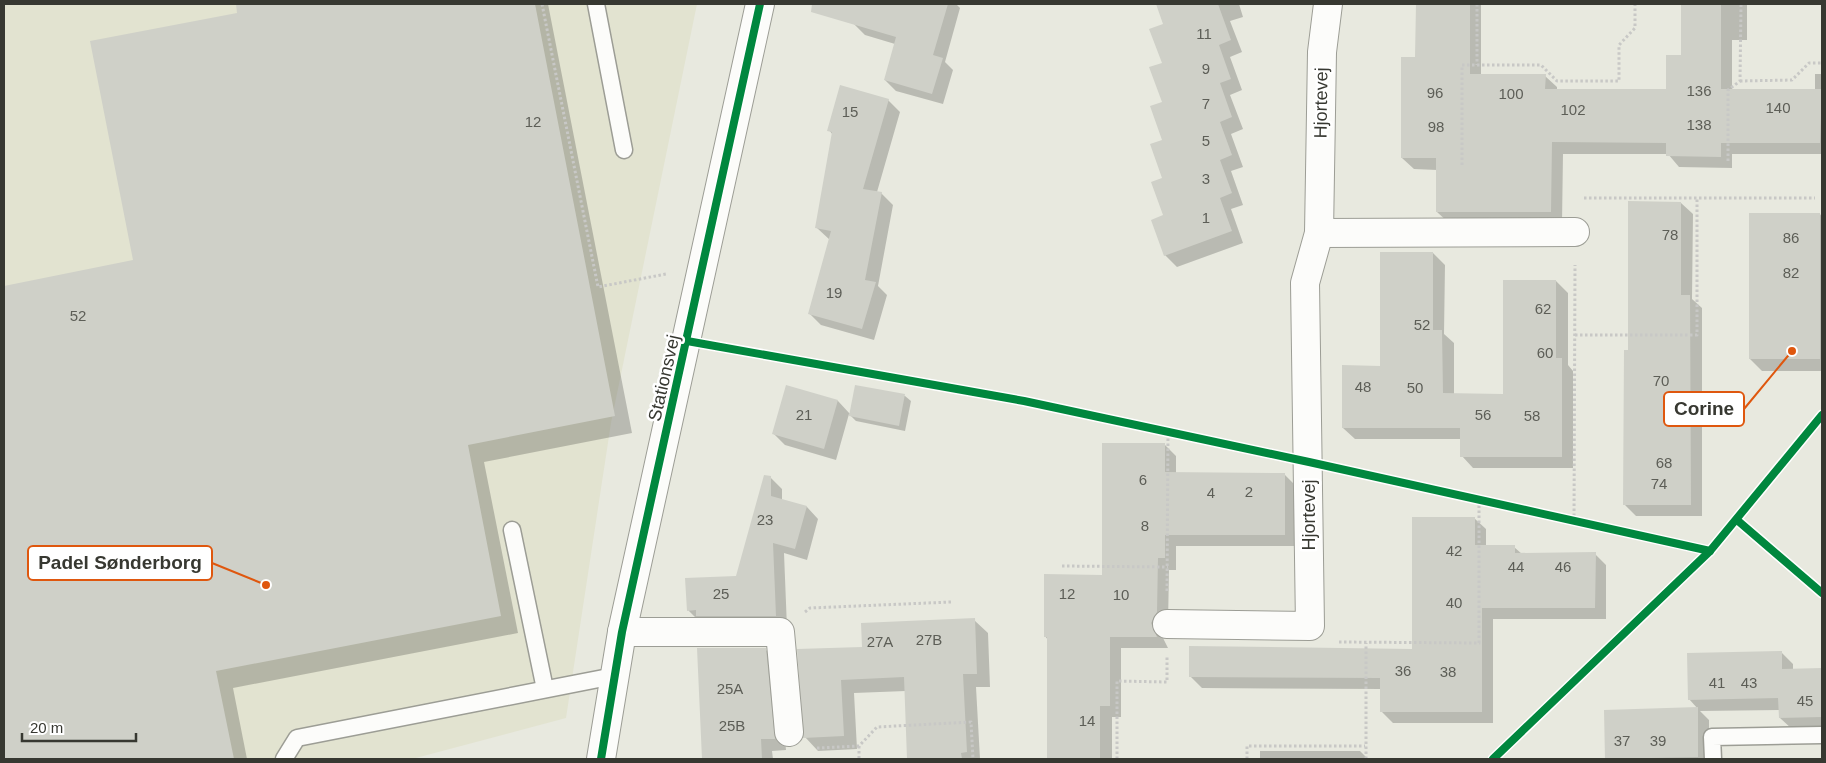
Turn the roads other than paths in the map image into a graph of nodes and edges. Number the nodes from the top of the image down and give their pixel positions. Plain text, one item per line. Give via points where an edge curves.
1 (596, 4) edge
2 (760, 4) edge
3 (1328, 4) edge
4 (624, 150) dead end
5 (1575, 232) road end
6 (1319, 234) junction
7 (512, 530) dead end
8 (1167, 624) dead end
9 (622, 632) junction
10 (614, 676) junction
11 (545, 689) junction
12 (789, 732) dead end
13 (1822, 735) edge
14 (284, 759) edge
15 (601, 759) edge
16 (1713, 759) edge

1 - 4 lane
2 - 9 street, Stationsvej
3 - 6 street, Hjortevej via 1322,52
5 - 6 street
6 - 8 street, Hjortevej via 1305,283 1310,626
7 - 11 lane
9 - 10 street, Stationsvej
9 - 12 street via 780,632
10 - 11 lane
10 - 15 street, Stationsvej
11 - 14 lane via 297,738
13 - 16 lane via 1712,737

